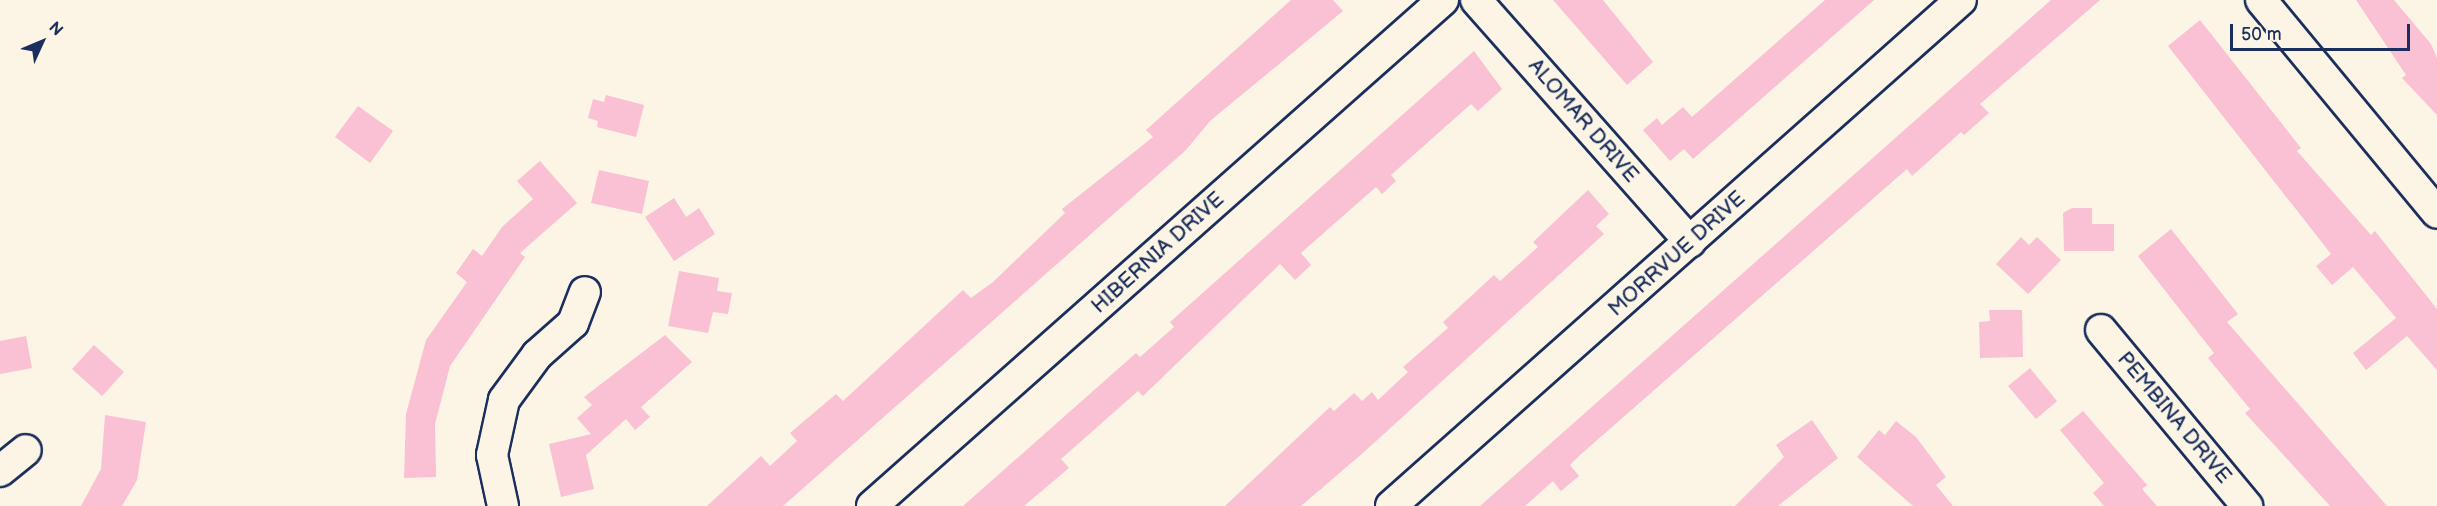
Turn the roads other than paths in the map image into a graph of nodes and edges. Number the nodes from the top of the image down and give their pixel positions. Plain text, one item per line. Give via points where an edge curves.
1 (1443, 0) edge
2 (1476, 0) edge
3 (2261, 0) edge
4 (1948, 4) edge
5 (2437, 213) edge
6 (1690, 242) junction
7 (585, 292) dead end
8 (2101, 330) dead end
9 (26, 450) dead end
10 (0, 471) edge
11 (503, 506) edge
12 (872, 506) edge
13 (1391, 506) edge
14 (2247, 506) edge

1 - 12 street, HIBERNIA DRIVE
2 - 6 street, ALOMAR DRIVE
3 - 5 street
4 - 6 street, MORRVUE DRIVE
6 - 13 street, MORRVUE DRIVE
7 - 11 street via 573,323 537,355 504,400 492,455
8 - 14 street, PEMBINA DRIVE
9 - 10 street

